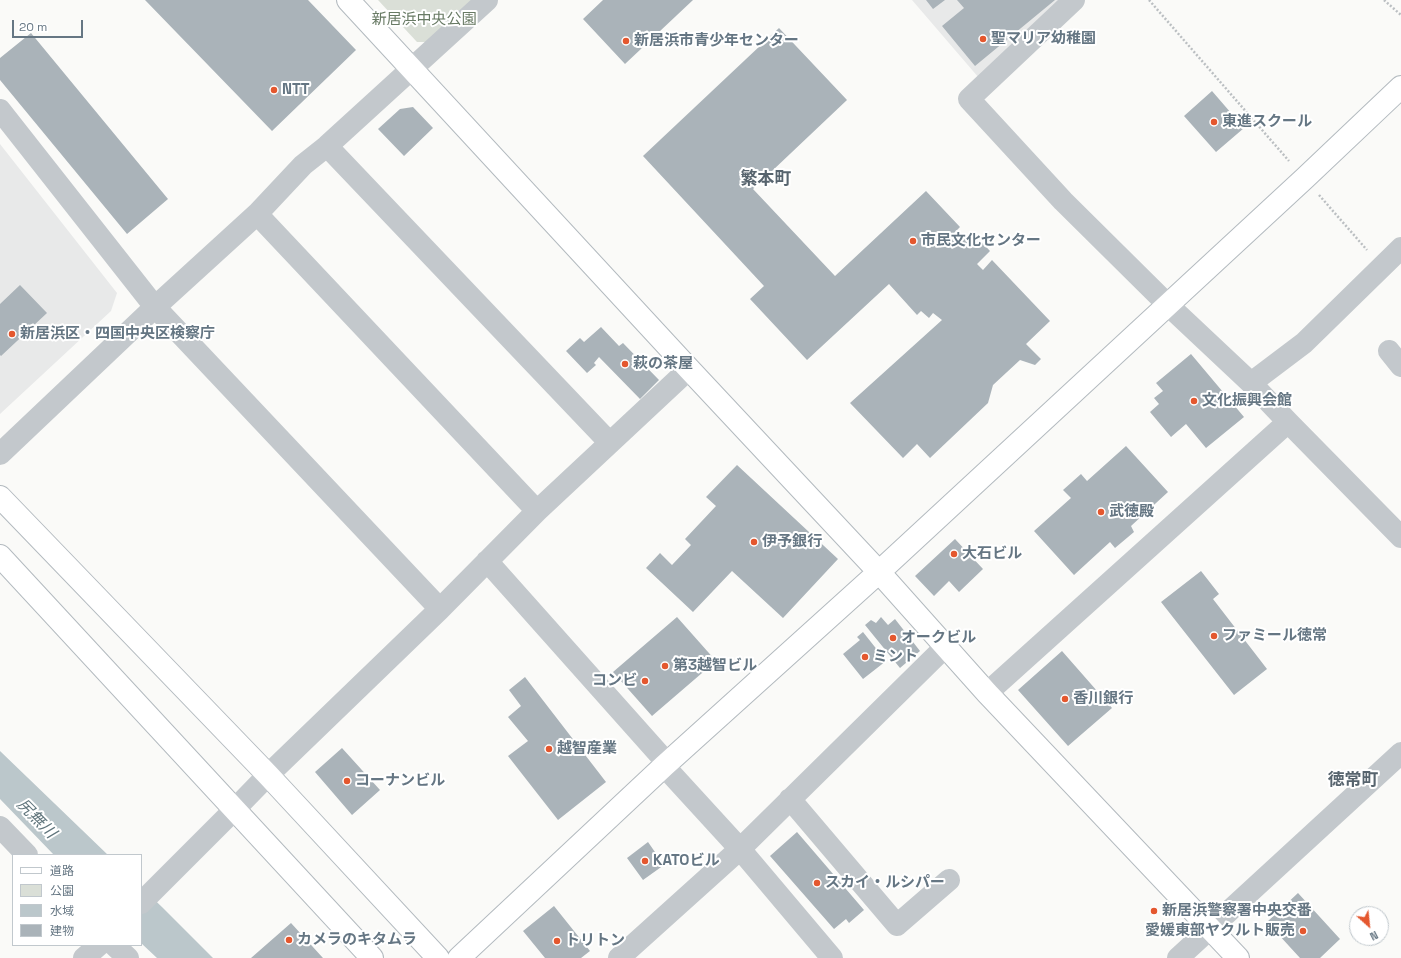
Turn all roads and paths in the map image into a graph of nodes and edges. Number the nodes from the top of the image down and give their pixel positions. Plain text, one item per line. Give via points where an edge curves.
1 (348, 0) edge
2 (487, 0) edge
3 (1074, 0) edge
4 (1149, 0) edge
5 (1384, 0) edge
6 (1401, 15) edge
7 (410, 69) junction
8 (1401, 87) edge
9 (0, 110) edge
10 (327, 146) junction
11 (1305, 178) junction
12 (257, 214) junction
13 (1401, 248) edge
14 (1382, 267) junction
15 (1168, 305) junction
16 (155, 307) junction
17 (689, 369) junction
18 (1251, 383) junction
19 (1288, 422) junction
20 (609, 442) junction
21 (0, 454) edge
22 (0, 497) edge
23 (537, 511) junction
24 (1400, 533) edge
25 (0, 556) edge
26 (487, 560) junction
27 (879, 572) junction
28 (440, 609) junction
29 (946, 646) junction
30 (987, 693) junction
31 (1401, 753) edge
32 (665, 764) junction
33 (268, 775) junction
34 (790, 799) junction
35 (234, 810) junction
36 (0, 827) edge
37 (740, 849) junction
38 (26, 854) edge
39 (949, 880) dead end
40 (142, 902) edge
41 (1210, 928) junction
42 (98, 946) edge
43 (115, 946) edge
44 (84, 958) edge
45 (128, 958) edge
46 (372, 958) edge
47 (438, 958) edge
48 (459, 958) edge
49 (619, 958) edge
50 (832, 958) edge
51 (1178, 958) edge
52 (1238, 958) edge

1 - 7 street
2 - 7 street
3 - 15 street via 969,99 1063,201
4 - 11 path
5 - 6 path
7 - 10 street
7 - 17 street
8 - 11 street
9 - 16 street
10 - 12 street via 303,164
10 - 20 street
11 - 14 path
11 - 15 street
12 - 16 street
12 - 23 street
13 - 14 street
14 - 18 street via 1304,343
15 - 18 street
15 - 27 street
16 - 21 street
16 - 28 street
17 - 20 street
17 - 27 street
18 - 19 street
19 - 24 street
19 - 30 street
20 - 23 street
22 - 33 street
23 - 26 street
25 - 35 street
26 - 28 street
26 - 32 street
27 - 29 street
27 - 32 street
28 - 33 street
29 - 30 street
29 - 34 street
30 - 41 street
31 - 41 street
32 - 37 street
32 - 48 street
33 - 35 street
33 - 47 street
34 - 37 street
34 - 39 street via 897,925
35 - 40 street
35 - 46 street
36 - 38 street
37 - 49 street
37 - 50 street
41 - 51 street
41 - 52 street
42 - 44 street
43 - 45 street

